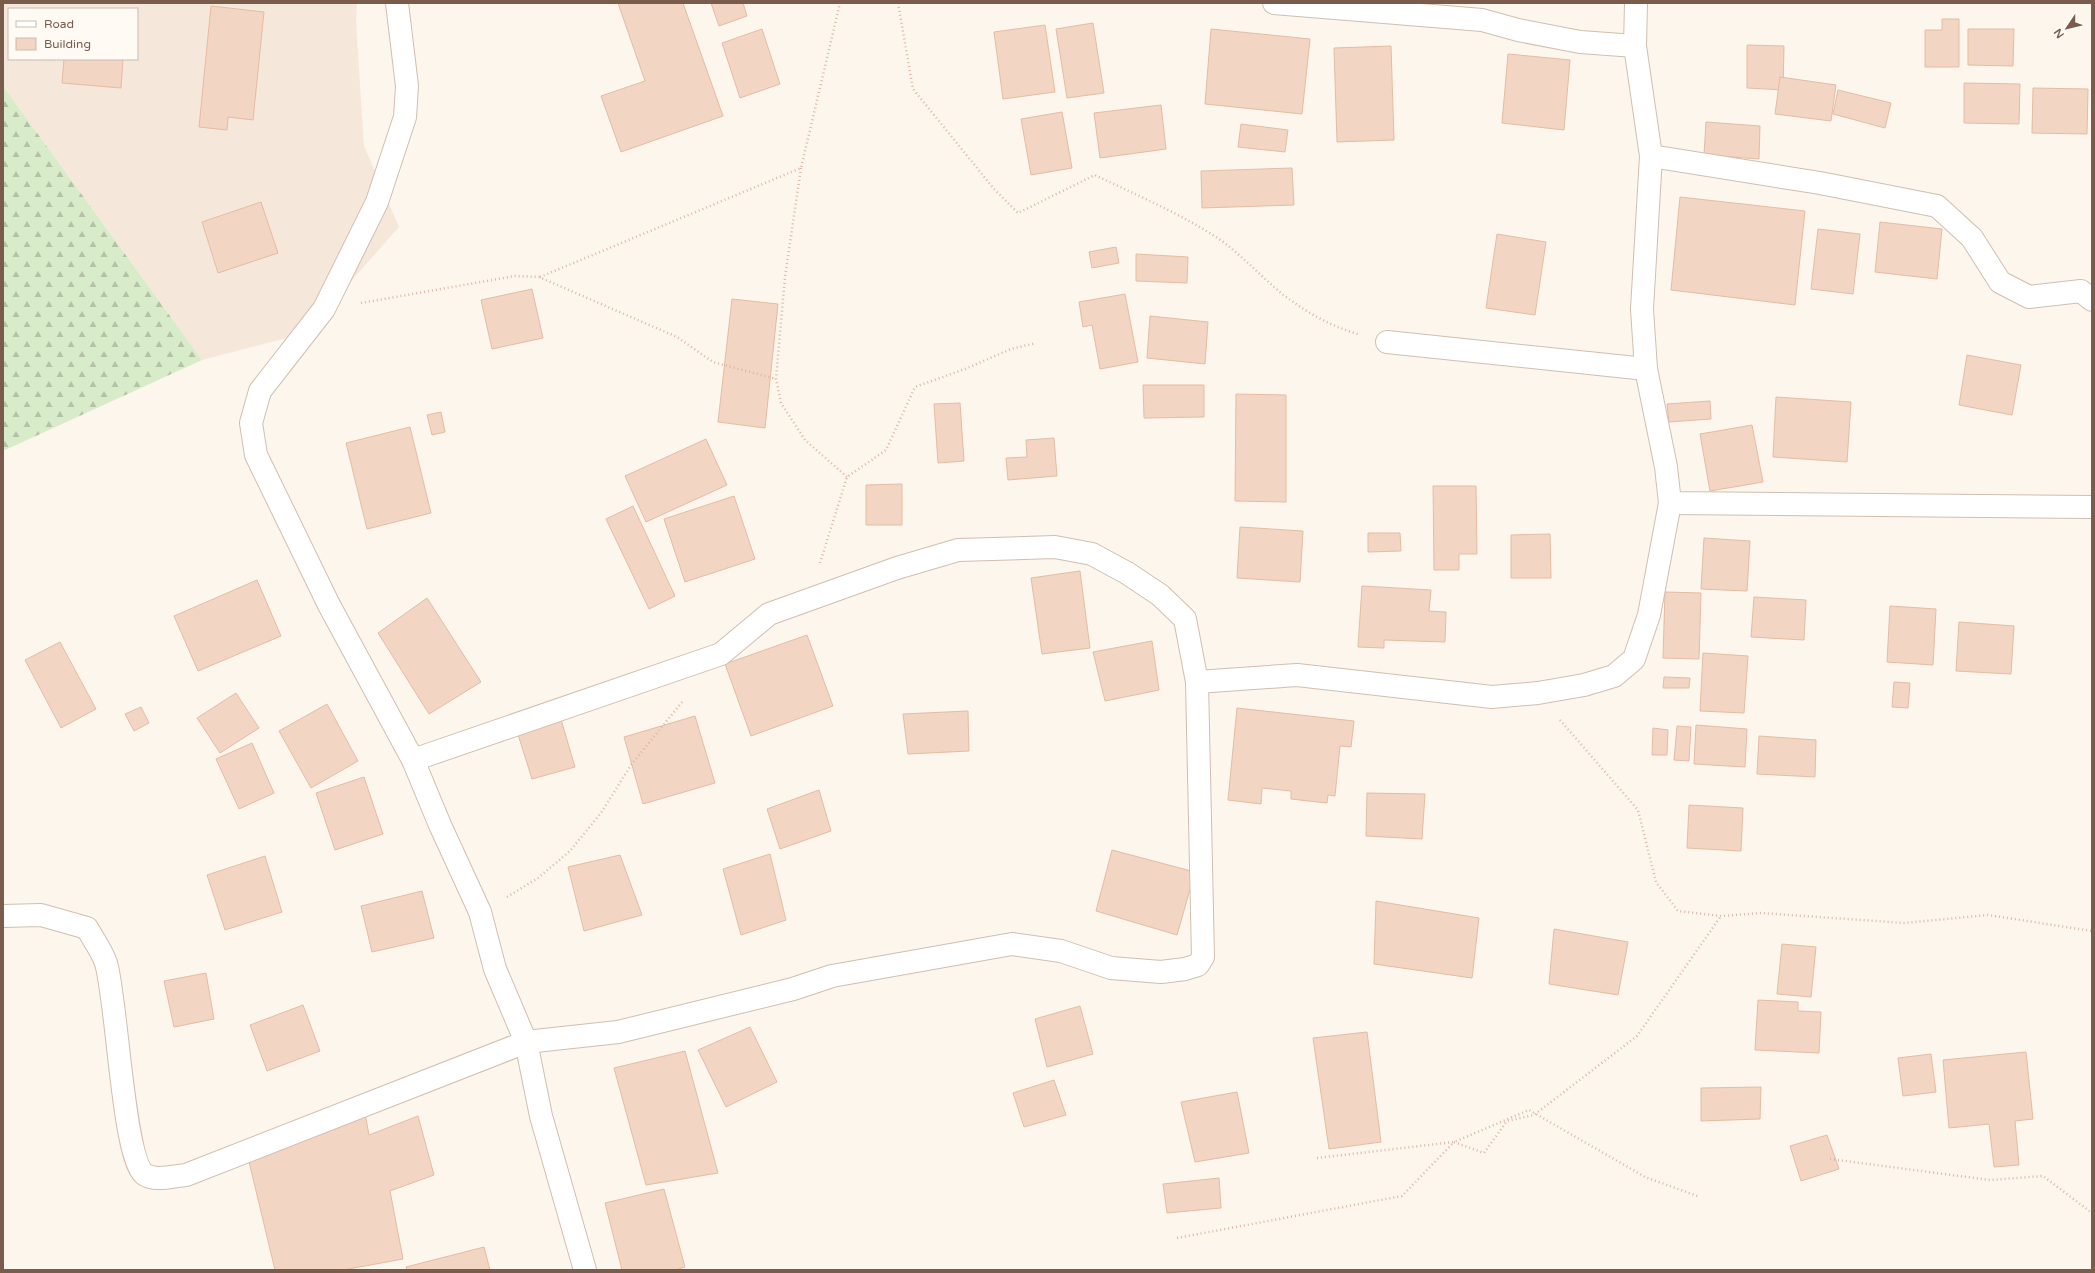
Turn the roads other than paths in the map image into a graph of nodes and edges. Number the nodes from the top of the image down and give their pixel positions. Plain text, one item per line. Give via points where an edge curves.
1 (397, 3) edge
2 (1274, 3) edge
3 (1636, 3) edge
4 (1635, 46) junction
5 (1651, 156) junction
6 (2092, 300) edge
7 (1387, 342) road end
8 (1646, 369) junction
9 (1670, 503) junction
10 (2092, 507) edge
11 (1197, 682) junction
12 (413, 760) junction
13 (3, 916) edge
14 (526, 1042) junction
15 (585, 1270) edge

1 - 12 street via 407,86 405,118 377,202 324,309 260,391 251,422 256,454 329,605
2 - 4 street via 1482,20 1580,42
3 - 4 street
4 - 5 street
5 - 6 street via 1820,183 1937,206 1972,238 2000,282 2029,297 2081,291
5 - 8 street via 1642,309
7 - 8 street
8 - 9 street via 1666,467
9 - 10 street
9 - 11 street via 1649,616 1634,659 1614,676 1584,685 1538,693 1492,697 1297,676
11 - 12 street via 1186,619 1160,594 1127,573 1092,554 1055,547 958,550 898,568 769,614 721,654
11 - 14 street via 1203,957 1198,965 1186,970 1161,972 1111,968 1061,951 1012,944 832,976 793,989 618,1032
12 - 14 street via 480,912 495,969
13 - 14 street via 41,915 87,928 105,962 130,1138 137,1164 152,1178 186,1175
14 - 15 street via 540,1116

